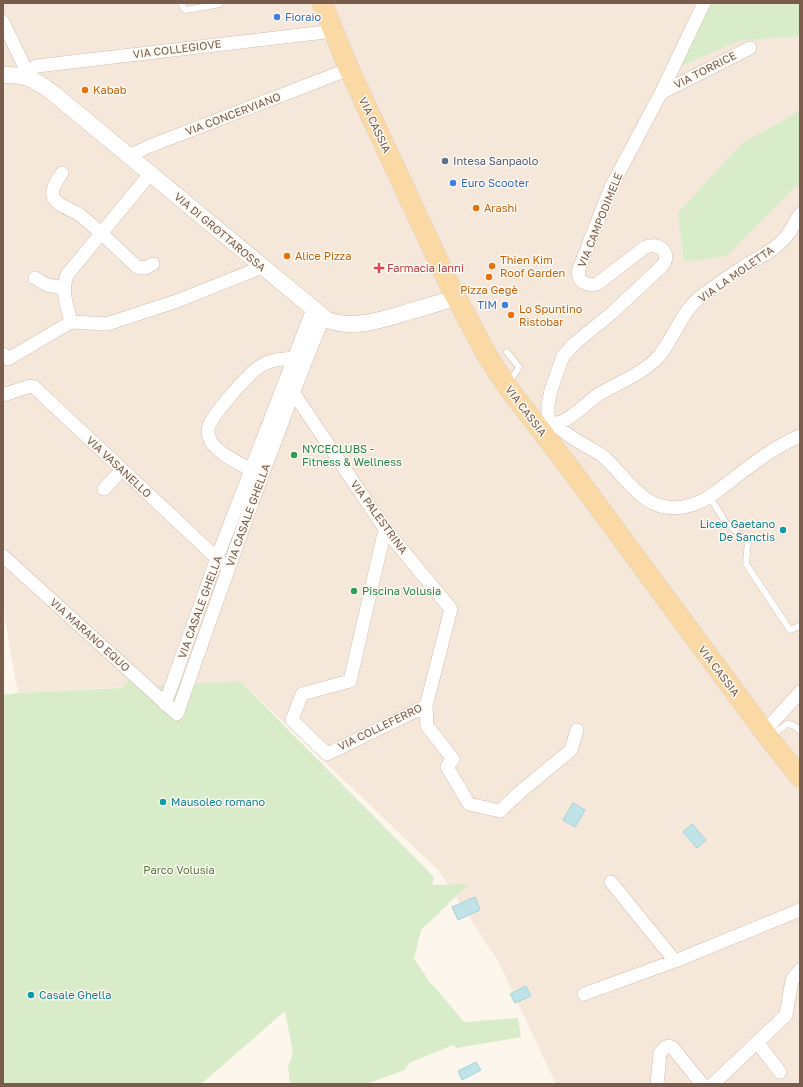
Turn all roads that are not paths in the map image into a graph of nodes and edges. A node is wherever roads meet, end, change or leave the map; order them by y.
1 (181, 3) edge
2 (222, 3) edge
3 (322, 3) edge
4 (704, 3) edge
5 (3, 22) edge
6 (334, 31) junction
7 (750, 48) dead end
8 (339, 73) dead end
9 (3, 75) edge
10 (30, 78) junction
11 (661, 92) junction
12 (129, 156) junction
13 (62, 173) dead end
14 (150, 174) junction
15 (800, 214) edge
16 (102, 233) junction
17 (153, 264) dead end
18 (262, 267) junction
19 (35, 278) dead end
20 (64, 288) junction
21 (456, 298) junction
22 (318, 313) junction
23 (71, 322) junction
24 (507, 352) dead end
25 (3, 354) edge
26 (294, 358) junction
27 (285, 382) junction
28 (507, 386) junction
29 (293, 392) junction
30 (3, 395) edge
31 (552, 428) junction
32 (800, 436) edge
33 (122, 470) junction
34 (251, 470) junction
35 (104, 489) dead end
36 (709, 496) junction
37 (385, 529) junction
38 (3, 556) edge
39 (217, 558) junction
40 (228, 569) junction
41 (451, 609) joint
42 (800, 626) edge
43 (800, 692) edge
44 (165, 704) junction
45 (426, 706) junction
46 (176, 714) joint
47 (577, 730) dead end
48 (800, 731) edge
49 (767, 735) junction
50 (800, 777) edge
51 (611, 882) dead end
52 (800, 910) edge
53 (675, 961) junction
54 (800, 970) edge
55 (584, 994) dead end
56 (757, 1042) junction
57 (780, 1072) dead end
58 (657, 1084) edge
59 (702, 1084) edge
60 (713, 1084) edge

1 - 2 lane
3 - 6 main road, VIA CASSIA
4 - 11 street, VIA CAMPODIMELE
5 - 10 street
6 - 10 street, VIA COLLEGIOVE
6 - 21 main road, VIA CASSIA
7 - 11 street, VIA TORRICE
8 - 12 street, VIA CONCERVIANO
9 - 10 street, VIA DI GROTTAROSSA
10 - 12 street, VIA DI GROTTAROSSA
11 - 31 street, VIA CAMPODIMELE
12 - 14 street, VIA DI GROTTAROSSA
13 - 16 street
14 - 16 street
14 - 18 street, VIA DI GROTTAROSSA
15 - 31 street, VIA LA MOLETTA
16 - 17 street
16 - 20 street
18 - 22 street, VIA DI GROTTAROSSA
18 - 23 street
19 - 20 street
20 - 23 street
21 - 22 street, VIA DI GROTTAROSSA
21 - 28 main road, VIA CASSIA
22 - 26 street, VIA CASALE GHELLA
22 - 29 street, VIA CASALE GHELLA
23 - 25 street
24 - 28 lane
26 - 27 street, VIA CASALE GHELLA
26 - 34 street
27 - 29 street, VIA PALESTRINA
27 - 34 street, VIA CASALE GHELLA
28 - 31 main road, VIA CASSIA
29 - 37 street, VIA PALESTRINA
29 - 40 street, VIA CASALE GHELLA
30 - 33 street, VIA VASANELLO
31 - 36 street
31 - 49 main road, VIA CASSIA
32 - 36 street
33 - 35 street
33 - 39 street, VIA VASANELLO
34 - 39 street, VIA CASALE GHELLA
36 - 42 lane
37 - 41 street, VIA PALESTRINA
37 - 45 street, VIA COLLEFERRO
38 - 44 street, VIA MARANO EQUO
39 - 40 street, VIA VASANELLO
39 - 44 street, VIA CASALE GHELLA
40 - 46 street, VIA CASALE GHELLA
41 - 45 street, VIA COLLEFERRO
43 - 49 street
44 - 46 street, VIA MARANO EQUO
45 - 47 street
48 - 49 lane
49 - 50 main road, VIA CASSIA
51 - 53 street
52 - 53 street
53 - 55 street
54 - 56 street
56 - 57 street
56 - 60 street
58 - 59 street

